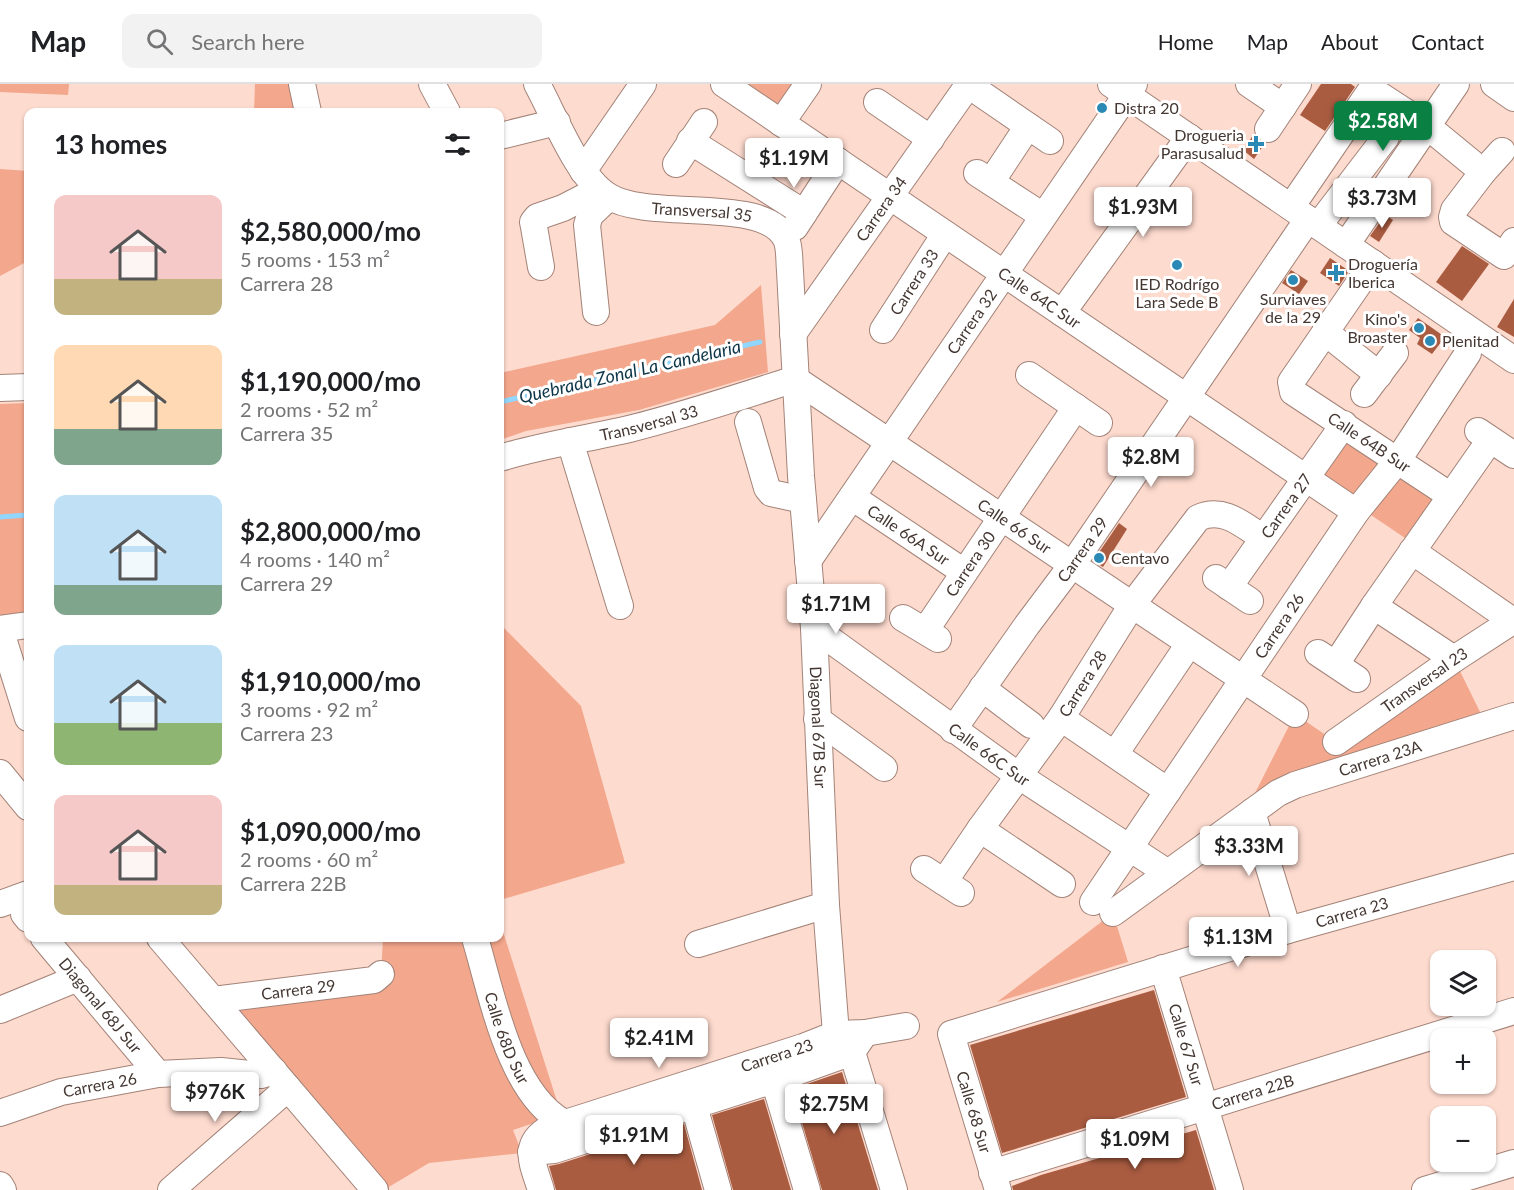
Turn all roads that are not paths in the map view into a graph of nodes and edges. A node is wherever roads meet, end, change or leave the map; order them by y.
1 (302, 84) edge
2 (432, 84) edge
3 (643, 84) edge
4 (724, 84) edge
5 (808, 84) edge
6 (968, 84) edge
7 (1249, 84) edge
8 (1298, 84) edge
9 (1456, 84) edge
10 (1494, 84) edge
11 (1124, 87) edge
12 (1371, 87) edge
13 (546, 89) edge
14 (1514, 98) edge
15 (876, 103) dead end
16 (1283, 107) junction
17 (307, 108) edge
18 (445, 108) edge
19 (557, 122) junction
20 (782, 123) junction
21 (1028, 126) junction
22 (1427, 126) junction
23 (1268, 129) dead end
24 (504, 135) edge
25 (1386, 136) dead end
26 (1189, 137) junction
27 (931, 139) junction
28 (1050, 141) dead end
29 (1502, 152) dead end
30 (837, 161) junction
31 (676, 164) dead end
32 (1483, 172) junction
33 (597, 186) junction
34 (890, 197) junction
35 (804, 213) junction
36 (1043, 216) junction
37 (1306, 217) junction
38 (945, 234) junction
39 (787, 240) junction
40 (1346, 245) junction
41 (1509, 248) edge
42 (1373, 263) junction
43 (541, 267) dead end
44 (1004, 274) junction
45 (596, 312) dead end
46 (1062, 313) junction
47 (883, 330) dead end
48 (1324, 332) junction
49 (793, 334) junction
50 (1395, 353) dead end
51 (1468, 353) dead end
52 (1514, 360) edge
53 (1029, 375) dead end
54 (1379, 375) junction
55 (795, 379) junction
56 (24, 387) edge
57 (0, 388) edge
58 (1364, 394) dead end
59 (1186, 397) junction
60 (1076, 407) junction
61 (747, 422) dead end
62 (1099, 423) dead end
63 (1344, 424) junction
64 (570, 441) junction
65 (889, 442) junction
66 (1514, 455) edge
67 (504, 457) edge
68 (1398, 460) junction
69 (1306, 478) junction
70 (1451, 496) junction
71 (852, 497) junction
72 (803, 500) junction
73 (1356, 512) junction
74 (1000, 517) junction
75 (1263, 538) junction
76 (1412, 551) junction
77 (808, 561) junction
78 (1072, 565) junction
79 (964, 572) junction
80 (1231, 589) dead end
81 (1132, 605) junction
82 (621, 606) dead end
83 (1374, 606) junction
84 (903, 618) dead end
85 (1513, 621) edge
86 (24, 626) edge
87 (814, 628) junction
88 (0, 629) edge
89 (1189, 644) junction
90 (1454, 659) junction
91 (1357, 679) dead end
92 (1243, 680) junction
93 (982, 688) junction
94 (24, 705) edge
95 (1295, 714) dead end
96 (1514, 716) edge
97 (1061, 718) junction
98 (817, 719) junction
99 (1031, 724) dead end
100 (953, 730) junction
101 (1336, 742) dead end
102 (1115, 754) junction
103 (884, 768) dead end
104 (0, 773) edge
105 (1019, 776) junction
106 (1168, 791) junction
107 (24, 802) edge
108 (1252, 812) junction
109 (980, 829) junction
110 (1130, 847) junction
111 (1514, 867) edge
112 (1168, 873) junction
113 (943, 881) dead end
114 (1062, 884) dead end
115 (0, 904) edge
116 (826, 905) junction
117 (24, 908) edge
118 (1103, 908) joint
119 (1288, 930) junction
120 (47, 942) edge
121 (163, 942) edge
122 (476, 942) edge
123 (698, 944) dead end
124 (1163, 968) junction
125 (381, 974) dead end
126 (78, 978) junction
127 (213, 1000) junction
128 (0, 1010) edge
129 (1514, 1011) edge
130 (906, 1026) dead end
131 (951, 1034) joint
132 (851, 1039) junction
133 (158, 1074) junction
134 (281, 1080) junction
135 (774, 1080) junction
136 (694, 1106) junction
137 (1205, 1107) junction
138 (0, 1113) edge
139 (564, 1122) junction
140 (531, 1152) junction
141 (1514, 1163) edge
142 (995, 1181) edge
143 (0, 1185) edge
144 (3, 1190) edge
145 (171, 1190) edge
146 (375, 1190) edge
147 (541, 1190) edge
148 (718, 1190) edge
149 (807, 1190) edge
150 (894, 1190) edge
151 (1230, 1190) edge
152 (1425, 1190) edge

1 - 17 street
2 - 18 street
3 - 33 street
4 - 20 street, Calle 64C Sur
5 - 20 street
6 - 21 street
6 - 27 street, Carrera 34
7 - 16 street
8 - 16 street
9 - 22 street
10 - 14 street
11 - 26 street
11 - 36 street, Carrera 32
12 - 22 street
12 - 37 street, Carrera 29
13 - 19 street
15 - 27 street
16 - 23 street
19 - 24 street
19 - 33 street
20 - 30 street, Calle 64C Sur
21 - 28 street
21 - 36 street
22 - 32 street
22 - 40 street
25 - 37 street
26 - 37 street
26 - 46 street
27 - 34 street, Carrera 34
29 - 32 street
30 - 34 street, Calle 64C Sur
30 - 35 street
31 - 35 street
32 - 41 street
33 - 39 street, Transversal 35
33 - 43 street
33 - 45 street
34 - 38 street, Calle 64C Sur
34 - 49 street, Carrera 34
35 - 39 street
36 - 44 street, Carrera 32
37 - 40 street
37 - 59 street, Carrera 29
38 - 44 street, Calle 64C Sur
38 - 47 street, Carrera 33
39 - 49 street, Diagonal 67B Sur
40 - 42 street
42 - 48 street
42 - 52 street
44 - 46 street, Calle 64C Sur
44 - 65 street, Carrera 32
46 - 59 street, Calle 64C Sur
48 - 54 street
48 - 63 street, Calle 64B Sur
49 - 55 street, Diagonal 67B Sur
50 - 54 street
51 - 68 street, Carrera 26
53 - 60 street
54 - 58 street
55 - 64 street, Transversal 33
55 - 65 street, Calle 66 Sur
55 - 72 street, Diagonal 67B Sur
56 - 57 street
59 - 69 street, Calle 64C Sur
59 - 78 street, Carrera 29
60 - 62 street
60 - 74 street, Carrera 30
61 - 72 street
63 - 68 street, Calle 64B Sur
63 - 69 street, Carrera 27
64 - 67 street, Transversal 33
64 - 82 street
65 - 71 street, Carrera 32
65 - 74 street, Calle 66 Sur
66 - 70 street
68 - 70 street, Calle 64B Sur
68 - 73 street, Carrera 26
69 - 73 street, Calle 64C Sur
69 - 75 street, Carrera 27
70 - 76 street
71 - 77 street, Carrera 32
71 - 79 street, Calle 66A Sur
72 - 77 street, Diagonal 67B Sur
73 - 92 street, Carrera 26
74 - 78 street, Calle 66 Sur
74 - 79 street, Carrera 30
75 - 80 street, Carrera 27
75 - 81 street, Carrera 28
76 - 83 street
76 - 85 street
77 - 87 street, Diagonal 67B Sur
78 - 81 street, Calle 66 Sur
78 - 93 street, Carrera 29
79 - 84 street, Carrera 30
81 - 89 street, Calle 66 Sur
81 - 97 street, Carrera 28
83 - 90 street
83 - 91 street
85 - 90 street, Transversal 23
86 - 88 street
87 - 98 street, Diagonal 67B Sur
87 - 100 street, Calle 66C Sur
88 - 94 street
89 - 92 street, Calle 66 Sur
89 - 102 street
90 - 101 street, Transversal 23
92 - 95 street, Calle 66 Sur
92 - 106 street, Carrera 26
93 - 99 street
93 - 100 street, Carrera 29
96 - 108 street, Carrera 23A
97 - 102 street
97 - 105 street, Carrera 28
98 - 103 street
98 - 116 street, Diagonal 67B Sur
100 - 105 street, Calle 66C Sur
102 - 106 street
104 - 107 street
105 - 109 street, Carrera 28
105 - 110 street, Calle 66C Sur
106 - 110 street, Carrera 26
108 - 112 street, Carrera 23A
108 - 119 street
109 - 113 street, Carrera 28
109 - 114 street
110 - 112 street, Calle 66C Sur
110 - 118 street, Carrera 26
111 - 119 street, Carrera 23
112 - 118 street, Carrera 23A
115 - 117 street
116 - 123 street
116 - 132 street, Diagonal 67B Sur
119 - 124 street, Carrera 23
120 - 126 street, Diagonal 68J Sur
121 - 127 street
122 - 139 street, Calle 68D Sur
124 - 131 street, Carrera 23
124 - 137 street, Calle 67 Sur
125 - 127 street, Carrera 29
126 - 128 street
126 - 133 street, Diagonal 68J Sur
127 - 134 street
129 - 137 street, Carrera 22B
130 - 132 street, Carrera 23
131 - 142 street, Calle 68 Sur
132 - 135 street, Carrera 23
132 - 139 street, Carrera 23
132 - 150 street, Diagonal 67B Sur
133 - 134 street, Carrera 26
133 - 138 street, Carrera 26
134 - 145 street
134 - 146 street
135 - 136 street, Carrera 23
135 - 149 street
136 - 140 street, Carrera 23
136 - 148 street
137 - 142 street, Carrera 22B
137 - 151 street, Calle 67 Sur
139 - 140 street, Carrera 23
140 - 147 street
141 - 152 street
143 - 144 street

